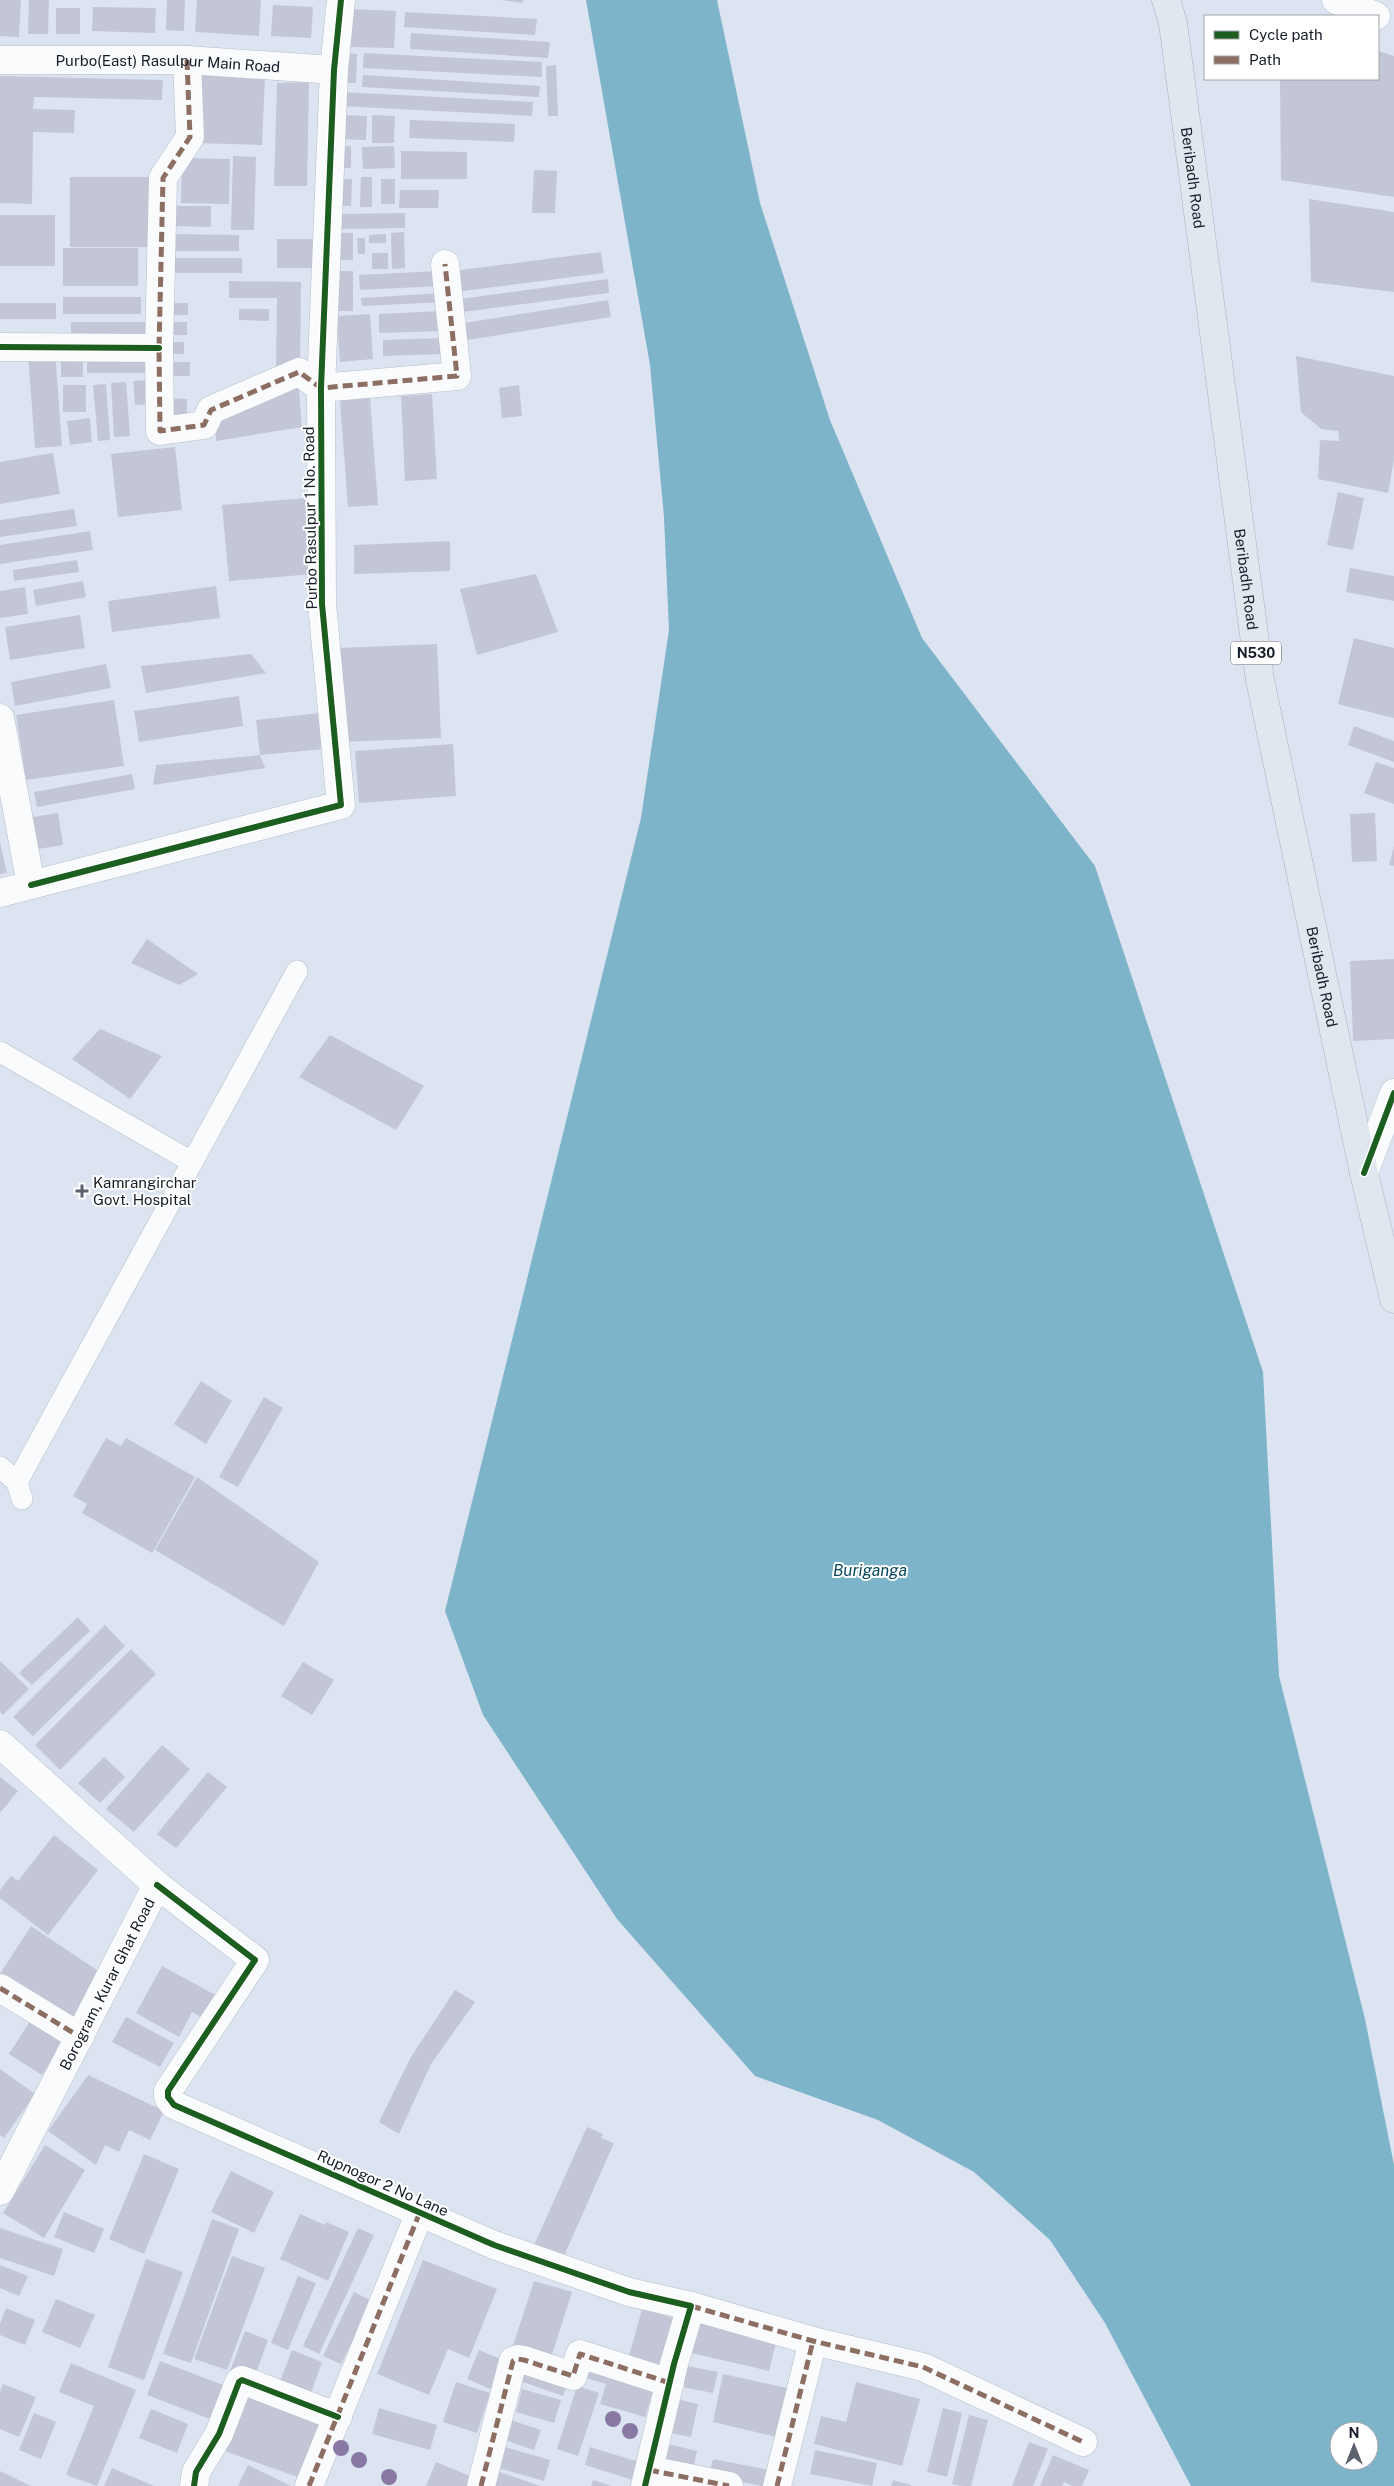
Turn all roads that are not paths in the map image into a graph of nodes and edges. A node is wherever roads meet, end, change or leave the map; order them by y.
1 (341, 0) edge
2 (1166, 0) edge
3 (1336, 0) edge
4 (1372, 15) edge
5 (1379, 18) edge
6 (1394, 24) edge
7 (0, 60) edge
8 (187, 60) junction
9 (334, 70) junction
10 (445, 264) dead end
11 (0, 347) edge
12 (159, 348) junction
13 (321, 388) junction
14 (0, 718) edge
15 (30, 885) junction
16 (0, 893) edge
17 (298, 971) dead end
18 (0, 1052) edge
19 (1394, 1093) edge
20 (192, 1162) junction
21 (1364, 1173) junction
22 (1394, 1298) edge
23 (0, 1467) edge
24 (0, 1744) edge
25 (158, 1885) junction
26 (0, 1988) edge
27 (80, 2036) junction
28 (0, 2191) edge
29 (420, 2212) junction
30 (691, 2306) junction
31 (813, 2341) junction
32 (670, 2383) junction
33 (338, 2417) junction
34 (1083, 2442) dead end
35 (647, 2478) edge
36 (194, 2486) edge
37 (309, 2486) edge
38 (481, 2486) edge
39 (729, 2486) edge
40 (777, 2486) edge

1 - 9 street, Purbo Rasulpur 1 No. Road
2 - 21 highway, Beribadh Road / N530
3 - 4 street
5 - 6 street
7 - 8 street, Purbo(East) Rasulpur Main Road
8 - 9 street, Purbo(East) Rasulpur Main Road
8 - 12 street
9 - 13 street, Purbo Rasulpur 1 No. Road
10 - 13 street
11 - 12 street
12 - 13 street
13 - 15 street, Purbo Rasulpur 1 No. Road
14 - 15 street
15 - 16 street
17 - 20 lane
18 - 20 lane
19 - 21 street
20 - 23 lane
21 - 22 highway, Beribadh Road / N530
24 - 25 street, Borogram, Kurar Ghat Road
25 - 27 street, Borogram, Kurar Ghat Road
25 - 29 street, Rupnogor 2 No Lane
26 - 27 street
27 - 28 street, Borogram, Kurar Ghat Road
29 - 30 street, Rupnogor 2 No Lane
29 - 33 street
30 - 31 street, Rupnogor 2 No Lane
30 - 32 street
31 - 34 street, Rupnogor 2 No Lane
31 - 40 street
32 - 35 street
32 - 38 street
33 - 36 street
33 - 37 street
35 - 39 street

